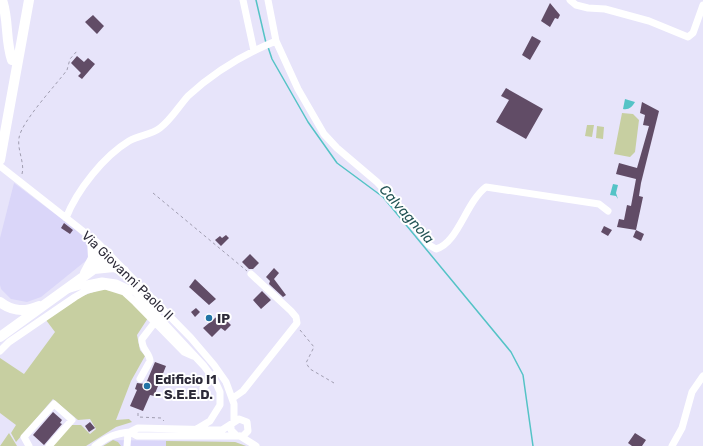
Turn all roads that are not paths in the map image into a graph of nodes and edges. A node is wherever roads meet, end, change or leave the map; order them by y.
1 (2, 0) edge
2 (23, 0) edge
3 (30, 0) edge
4 (243, 0) edge
5 (268, 0) edge
6 (570, 0) edge
7 (703, 5) edge
8 (274, 42) junction
9 (255, 51) junction
10 (12, 60) junction
11 (0, 123) edge
12 (0, 160) edge
13 (0, 166) edge
14 (608, 211) dead end
15 (66, 218) junction
16 (92, 239) junction
17 (108, 253) junction
18 (92, 267) junction
19 (124, 270) junction
20 (252, 274) road end
21 (63, 291) junction
22 (0, 302) edge
23 (47, 303) junction
24 (166, 312) junction
25 (157, 320) junction
26 (0, 336) edge
27 (0, 351) edge
28 (218, 371) junction
29 (703, 376) edge
30 (212, 377) junction
31 (140, 379) dead end
32 (203, 388) dead end
33 (234, 401) junction
34 (245, 420) junction
35 (232, 423) junction
36 (195, 430) junction
37 (248, 431) junction
38 (129, 432) junction
39 (239, 436) junction
40 (29, 446) edge
41 (49, 446) edge
42 (95, 446) edge
43 (127, 446) edge
44 (256, 446) edge
45 (672, 446) edge

1 - 10 highway
2 - 10 highway
3 - 12 highway
4 - 9 street
5 - 8 street
6 - 7 street
8 - 9 street
8 - 14 street
9 - 15 street
10 - 11 highway
13 - 15 street, Via Giovanni Paolo II
15 - 16 street, Via Giovanni Paolo II
16 - 17 street, Via Giovanni Paolo II
16 - 18 highway
17 - 18 highway
17 - 19 street, Via Giovanni Paolo II
18 - 19 highway
18 - 21 highway
19 - 24 street, Via Giovanni Paolo II
20 - 33 street
21 - 23 highway
21 - 25 street
22 - 23 highway
23 - 26 highway
24 - 25 street
24 - 28 street, Via Giovanni Paolo II
25 - 27 street
25 - 30 street
25 - 31 street
28 - 30 street
28 - 33 street, Via Giovanni Paolo II
29 - 45 street
30 - 32 street
30 - 36 street
33 - 34 street, Via Giovanni Paolo II
33 - 35 street, Via Giovanni Paolo II
34 - 35 street
34 - 37 street
35 - 36 street
35 - 39 street
36 - 38 street
37 - 39 street
37 - 44 street
38 - 39 street
38 - 42 street
38 - 43 street
39 - 44 street
40 - 41 street

